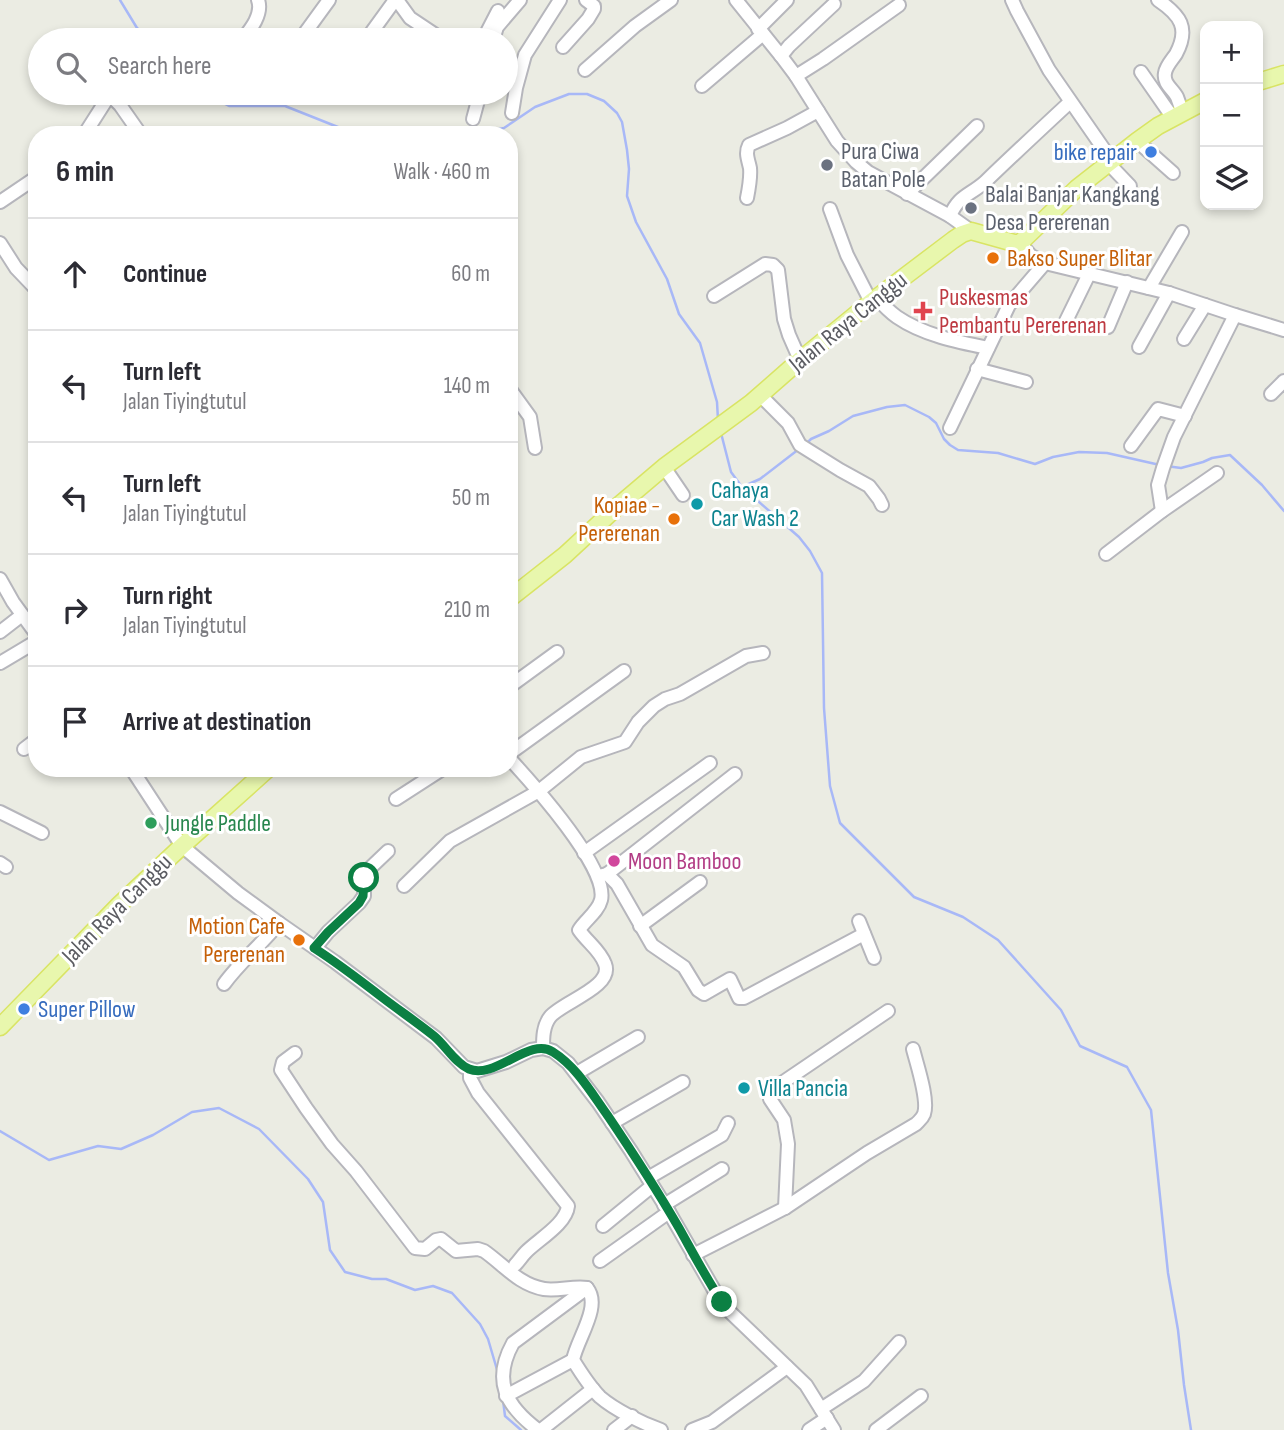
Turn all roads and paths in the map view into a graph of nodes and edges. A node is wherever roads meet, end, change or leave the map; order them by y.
1 (258, 0) edge
2 (329, 0) edge
3 (396, 0) edge
4 (520, 0) edge
5 (560, 0) edge
6 (586, 0) edge
7 (671, 0) edge
8 (736, 0) edge
9 (787, 0) edge
10 (1012, 0) edge
11 (1157, 0) edge
12 (834, 4) dead end
13 (899, 5) dead end
14 (498, 11) dead end
15 (250, 28) edge
16 (309, 28) edge
17 (375, 28) edge
18 (425, 28) edge
19 (489, 28) edge
20 (497, 28) edge
21 (761, 32) junction
22 (563, 47) dead end
23 (781, 56) junction
24 (585, 70) dead end
25 (1141, 72) dead end
26 (1284, 74) edge
27 (796, 76) junction
28 (1263, 80) edge
29 (518, 81) edge
30 (702, 86) dead end
31 (1070, 102) junction
32 (1200, 104) edge
33 (103, 105) edge
34 (120, 105) edge
35 (477, 105) edge
36 (513, 105) edge
37 (818, 111) junction
38 (512, 113) dead end
39 (1178, 116) junction
40 (473, 119) dead end
41 (90, 126) edge
42 (135, 126) edge
43 (977, 126) dead end
44 (1137, 141) junction
45 (1110, 163) junction
46 (1172, 173) dead end
47 (28, 183) edge
48 (1130, 186) dead end
49 (907, 194) junction
50 (747, 198) dead end
51 (0, 202) edge
52 (830, 209) dead end
53 (946, 214) junction
54 (971, 231) junction
55 (1182, 232) dead end
56 (953, 240) junction
57 (0, 243) edge
58 (1020, 243) junction
59 (1045, 263) junction
60 (1089, 274) junction
61 (28, 281) edge
62 (1127, 282) junction
63 (1149, 288) junction
64 (1170, 293) junction
65 (714, 296) dead end
66 (874, 300) junction
67 (1205, 305) junction
68 (1235, 315) junction
69 (1063, 325) dead end
70 (1108, 327) dead end
71 (1284, 330) edge
72 (1184, 339) dead end
73 (1139, 347) dead end
74 (988, 348) junction
75 (800, 360) junction
76 (977, 369) junction
77 (1284, 381) edge
78 (1026, 382) dead end
79 (1271, 394) dead end
80 (760, 395) junction
81 (518, 400) edge
82 (1185, 415) junction
83 (950, 428) dead end
84 (1131, 446) dead end
85 (535, 449) dead end
86 (664, 467) junction
87 (1217, 473) dead end
88 (683, 495) dead end
89 (882, 505) dead end
90 (1163, 511) junction
91 (1106, 554) dead end
92 (0, 579) edge
93 (518, 592) edge
94 (22, 615) junction
95 (28, 623) edge
96 (0, 632) edge
97 (28, 646) edge
98 (556, 652) dead end
99 (764, 653) dead end
100 (0, 663) edge
101 (624, 671) dead end
102 (518, 680) edge
103 (28, 746) edge
104 (24, 749) dead end
105 (518, 749) edge
106 (710, 763) dead end
107 (518, 767) edge
108 (735, 774) dead end
109 (137, 777) edge
110 (259, 777) edge
111 (430, 777) edge
112 (538, 791) junction
113 (396, 799) dead end
114 (0, 812) edge
115 (42, 833) dead end
116 (182, 845) junction
117 (388, 851) dead end
118 (584, 853) junction
119 (602, 875) junction
120 (700, 882) dead end
121 (404, 886) dead end
122 (859, 921) dead end
123 (279, 923) junction
124 (640, 926) junction
125 (864, 934) junction
126 (314, 948) junction
127 (874, 958) dead end
128 (223, 984) dead end
129 (888, 1011) dead end
130 (0, 1027) edge
131 (638, 1037) dead end
132 (543, 1048) junction
133 (913, 1049) dead end
134 (295, 1053) dead end
135 (470, 1070) junction
136 (577, 1073) junction
137 (683, 1082) dead end
138 (612, 1123) junction
139 (728, 1124) dead end
140 (722, 1169) dead end
141 (650, 1182) junction
142 (667, 1208) junction
143 (785, 1208) junction
144 (603, 1226) dead end
145 (693, 1255) junction
146 (600, 1261) dead end
147 (515, 1265) dead end
148 (587, 1287) junction
149 (898, 1342) dead end
150 (573, 1360) junction
151 (787, 1367) junction
152 (593, 1389) junction
153 (506, 1396) junction
154 (922, 1396) dead end
155 (824, 1413) junction
156 (632, 1416) junction
157 (713, 1426) edge
158 (539, 1430) edge
159 (614, 1430) edge
160 (661, 1430) edge
161 (692, 1430) edge
162 (809, 1430) edge
163 (834, 1430) edge
164 (876, 1430) edge

1 - 15 street
2 - 16 street
3 - 17 street
3 - 18 street
4 - 20 street
5 - 29 street
6 - 22 street
7 - 24 street
8 - 21 street
9 - 21 street
10 - 31 street
11 - 39 street
12 - 23 street
13 - 27 street
14 - 19 street
21 - 23 street
21 - 30 street
23 - 27 street
25 - 39 street
26 - 28 main road
27 - 37 street
31 - 45 street
31 - 53 street
32 - 39 main road
33 - 41 street
34 - 42 street
35 - 40 street
36 - 38 street
37 - 49 street
37 - 50 street
39 - 44 main road
43 - 49 street
44 - 45 main road
44 - 46 street
45 - 48 street
45 - 58 main road
47 - 51 street
49 - 53 street
52 - 66 street
53 - 54 street
53 - 56 street
54 - 56 main road, Jalan Raya Canggu
54 - 58 main road
55 - 63 street
56 - 66 main road, Jalan Raya Canggu
57 - 61 street
58 - 59 street
59 - 60 street
59 - 74 street
60 - 62 street
60 - 69 street
62 - 63 street
62 - 70 street
63 - 64 street
64 - 67 street
64 - 73 street
65 - 75 street
66 - 74 street
66 - 75 main road, Jalan Raya Canggu
67 - 68 street
67 - 72 street
68 - 71 street
68 - 82 street
74 - 76 street
75 - 80 main road, Jalan Raya Canggu
76 - 78 street
76 - 83 street
77 - 79 street
80 - 86 main road, Jalan Raya Canggu
80 - 89 street
81 - 85 street
82 - 84 street
82 - 90 street
86 - 88 street
86 - 93 main road, Jalan Raya Canggu
87 - 90 street
90 - 91 street
92 - 94 street
94 - 95 street
94 - 96 street
97 - 100 street
98 - 102 street
99 - 112 street
101 - 105 street
103 - 104 street
106 - 118 street
107 - 112 street
108 - 119 street
109 - 116 street
110 - 116 main road, Jalan Raya Canggu
111 - 113 street
112 - 118 street
112 - 121 street
114 - 115 street
116 - 123 street
116 - 130 main road, Jalan Raya Canggu
117 - 126 street
118 - 119 street
119 - 124 street
119 - 132 street
120 - 124 street
122 - 125 street
123 - 126 street
123 - 128 street
124 - 125 street
125 - 127 street
126 - 135 street
129 - 143 street
131 - 136 street
132 - 135 street
132 - 136 street
133 - 143 street
134 - 148 street
135 - 147 street
136 - 138 street
137 - 138 street
138 - 141 street
139 - 141 street
140 - 142 street
141 - 142 street
141 - 144 street
142 - 145 street
142 - 146 street
143 - 145 street
145 - 151 street
148 - 150 street
148 - 153 street
149 - 155 street
150 - 152 street
150 - 153 street
151 - 155 street
151 - 157 street
152 - 156 street
152 - 158 street
153 - 158 street
154 - 164 street
155 - 162 street
155 - 163 street
156 - 159 street
156 - 160 street
157 - 161 street

